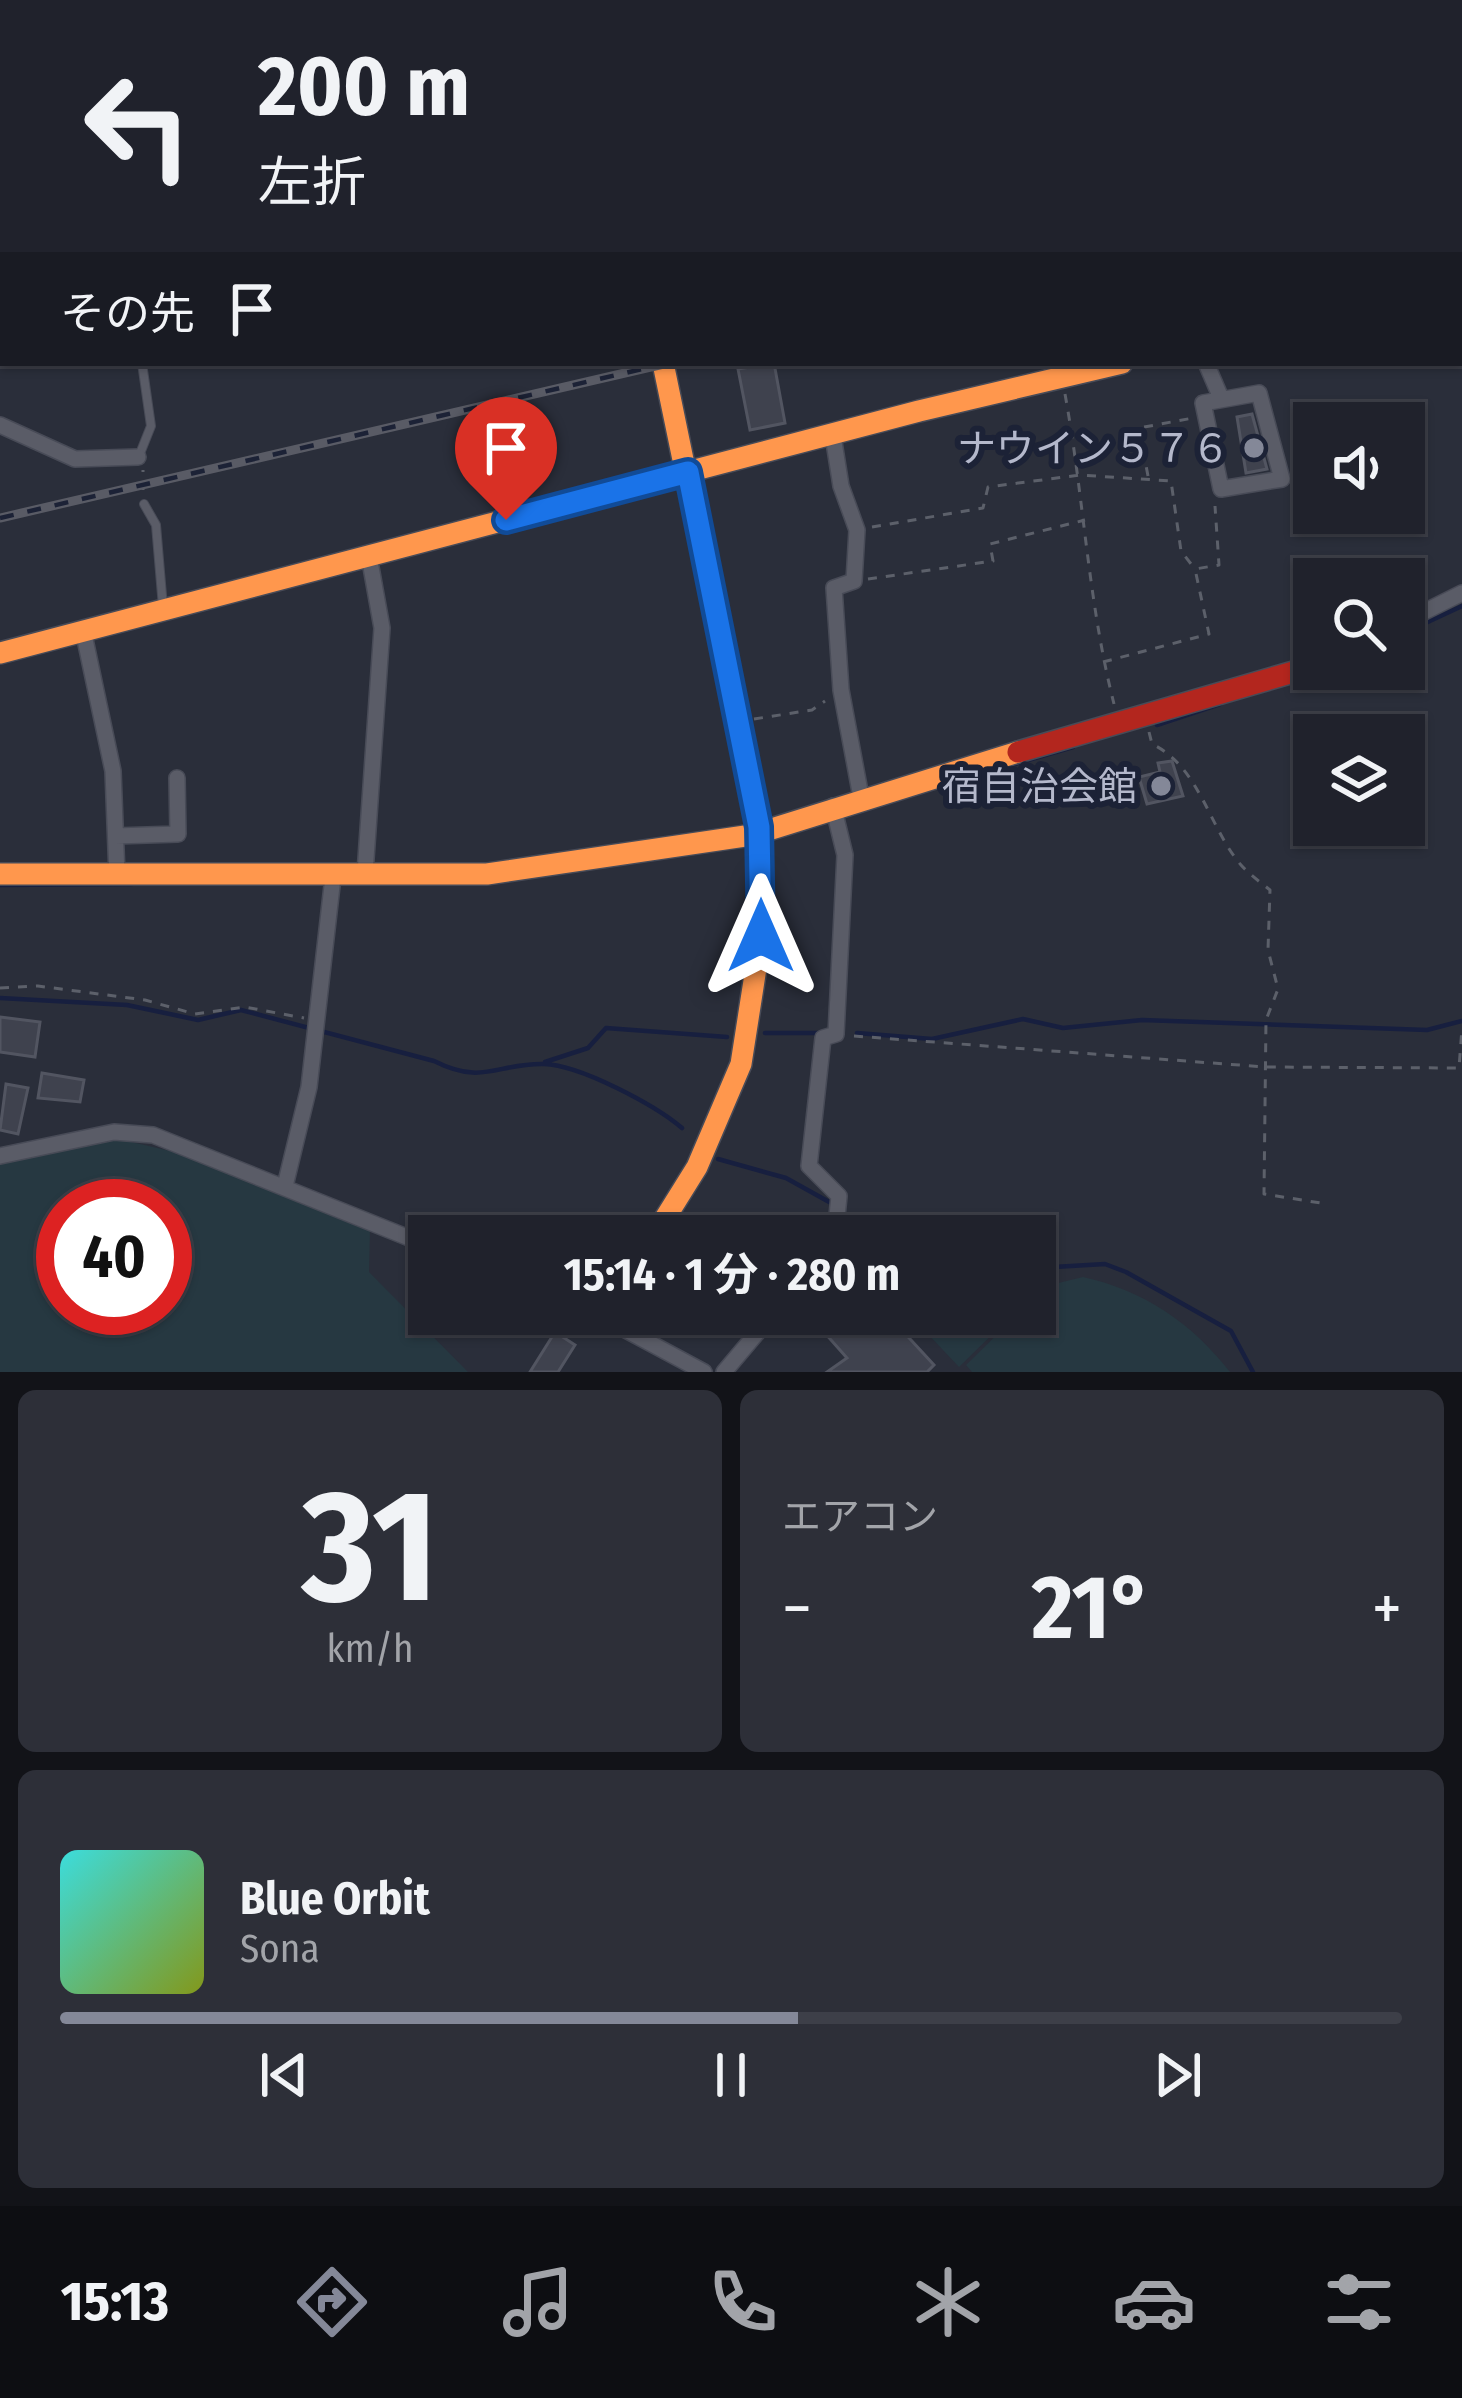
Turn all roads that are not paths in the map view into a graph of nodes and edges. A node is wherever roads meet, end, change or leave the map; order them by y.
1 (142, 366) edge
2 (664, 366) edge
3 (1110, 366) edge
4 (1207, 366) edge
5 (1221, 398) junction
6 (0, 425) edge
7 (833, 436) junction
8 (138, 458) joint
9 (688, 472) junction
10 (144, 504) road end
11 (368, 556) junction
12 (1462, 593) edge
13 (164, 608) junction
14 (1425, 612) edge
15 (83, 630) junction
16 (0, 653) edge
17 (1293, 672) edge
18 (177, 778) dead end
19 (861, 797) junction
20 (833, 806) junction
21 (760, 832) junction
22 (116, 836) junction
23 (365, 873) junction
24 (0, 874) edge
25 (117, 876) junction
26 (333, 877) junction
27 (0, 1156) edge
28 (285, 1186) junction
29 (667, 1215) edge
30 (837, 1215) edge
31 (408, 1237) edge
32 (636, 1335) edge
33 (755, 1335) edge
34 (704, 1372) edge
35 (724, 1372) edge

1 - 8 lane
2 - 9 main road
3 - 7 main road
4 - 5 street
5 - 5 street
6 - 8 street
7 - 9 main road
7 - 19 street
9 - 11 main road
9 - 21 main road
10 - 13 lane
11 - 13 main road
11 - 23 street
12 - 14 street
13 - 15 main road
15 - 16 main road
15 - 22 street
17 - 19 main road
18 - 22 street
19 - 20 main road
20 - 21 main road
20 - 30 street
21 - 23 main road
21 - 29 main road
22 - 25 street
23 - 26 main road
24 - 25 main road
25 - 26 main road
26 - 28 street
27 - 28 street
28 - 31 street
32 - 34 street
33 - 35 street

